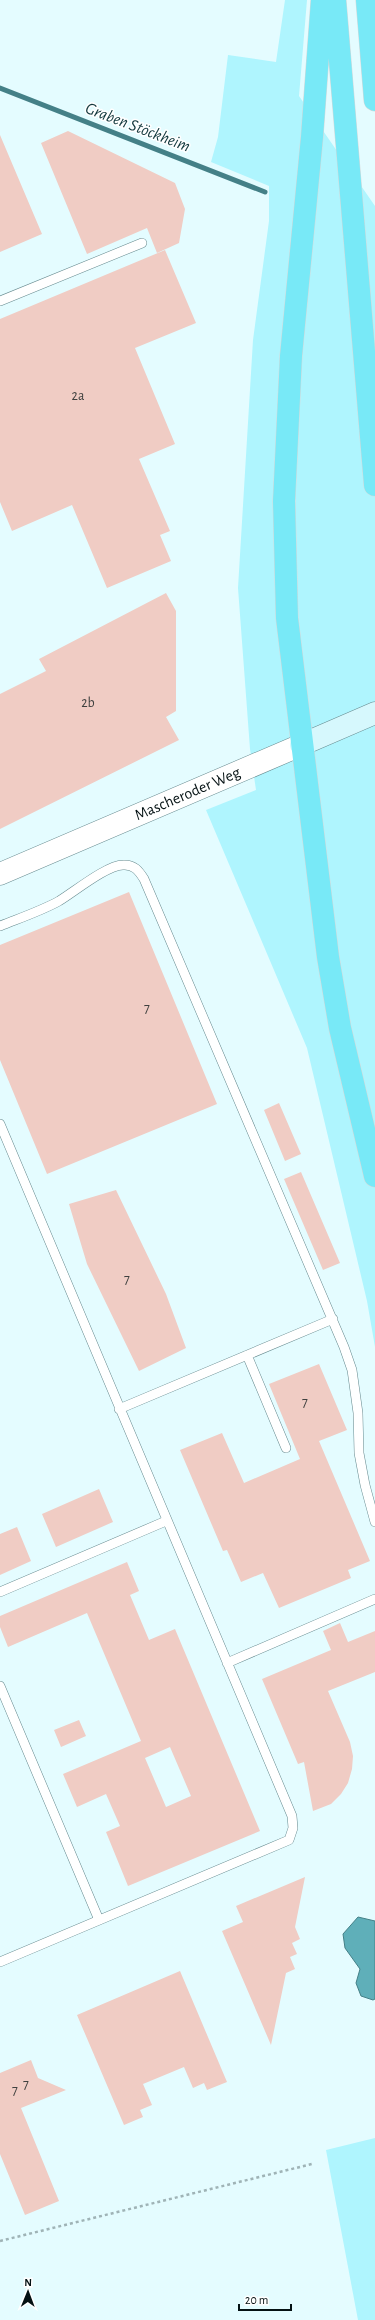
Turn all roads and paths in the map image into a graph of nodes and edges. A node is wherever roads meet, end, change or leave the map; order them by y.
1 (322, 0) edge
2 (335, 0) edge
3 (367, 0) edge
4 (375, 100) edge
5 (142, 243) dead end
6 (0, 301) edge
7 (375, 485) edge
8 (375, 713) edge
9 (301, 745) junction
10 (0, 874) edge
11 (0, 926) edge
12 (0, 1124) edge
13 (375, 1176) edge
14 (333, 1319) junction
15 (247, 1355) junction
16 (119, 1409) junction
17 (286, 1448) dead end
18 (166, 1521) junction
19 (375, 1522) edge
20 (0, 1592) edge
21 (375, 1599) edge
22 (227, 1663) junction
23 (0, 1686) edge
24 (99, 1920) junction
25 (0, 1962) edge
26 (312, 2164) dead end
27 (0, 2241) edge

1 - 9 highway
2 - 7 highway
3 - 4 highway
5 - 6 lane
8 - 9 main road, Mascheroder Weg
9 - 10 street, Mascheroder Weg
9 - 13 highway
11 - 14 lane
12 - 16 lane
14 - 15 lane
14 - 19 lane
15 - 16 lane
15 - 17 lane
16 - 18 lane
18 - 20 lane
18 - 22 lane
21 - 22 lane
22 - 24 lane
23 - 24 lane
24 - 25 lane
26 - 27 path

